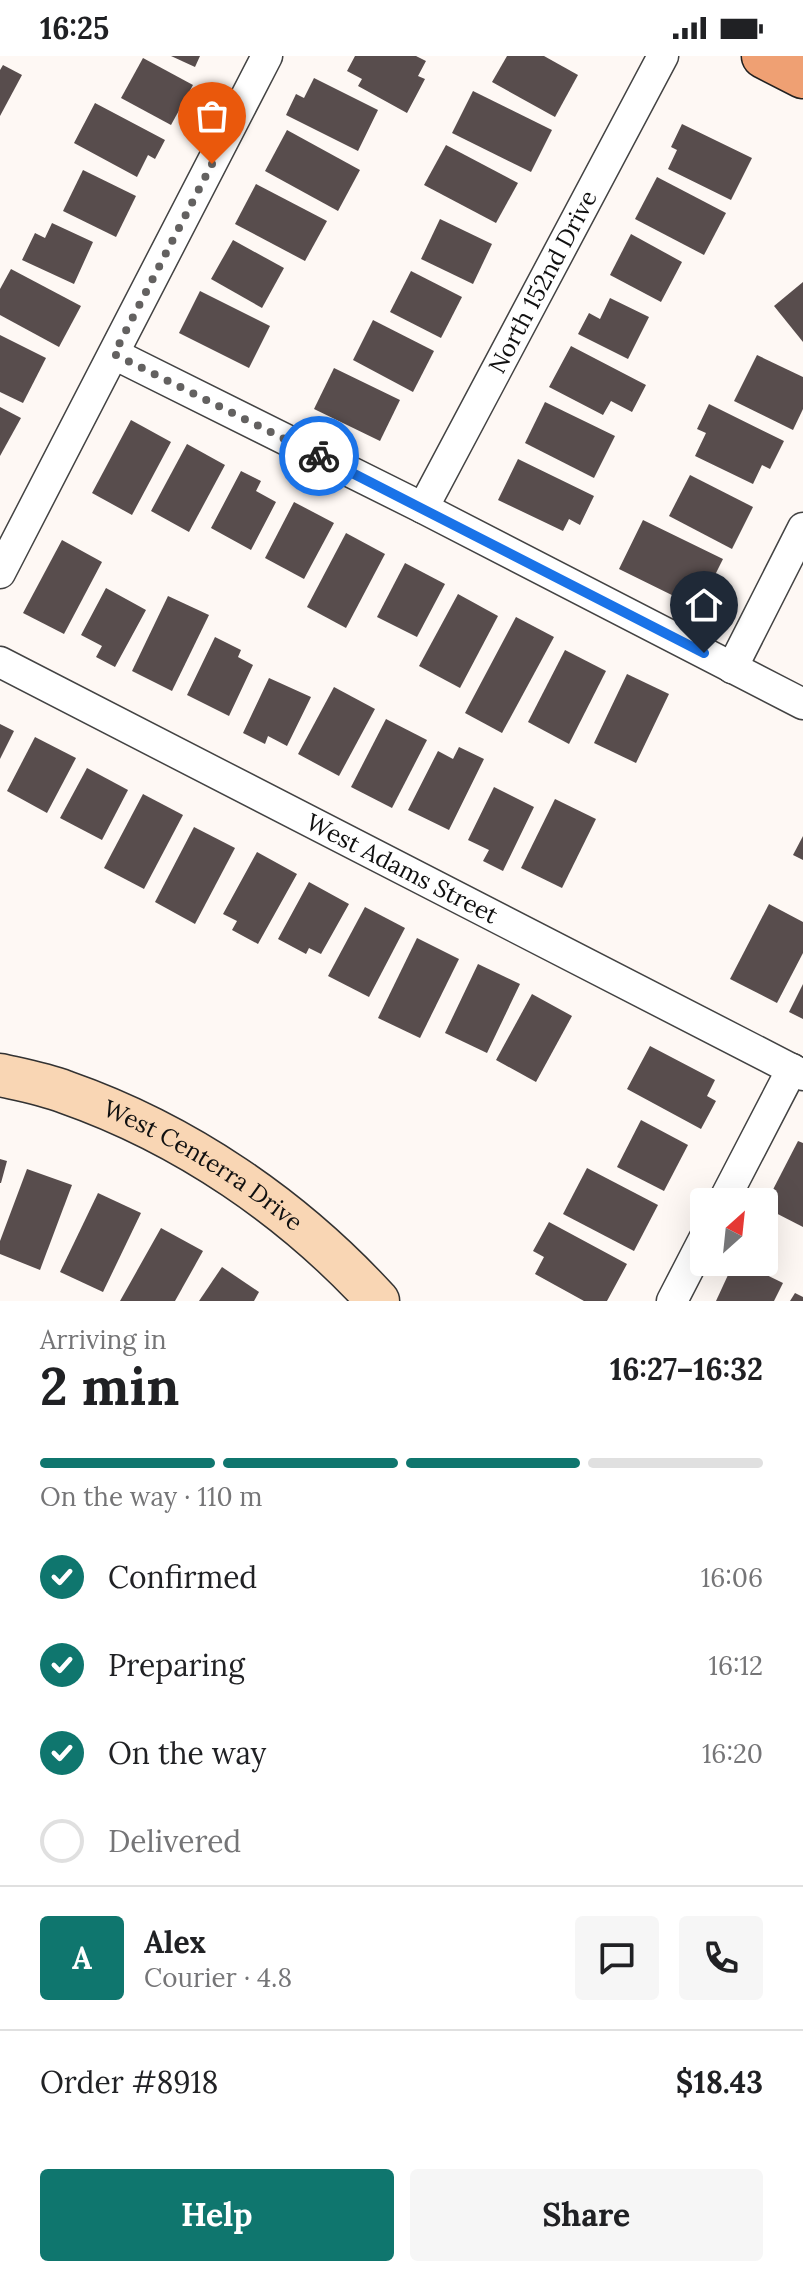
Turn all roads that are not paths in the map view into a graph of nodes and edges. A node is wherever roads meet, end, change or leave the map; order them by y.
1 (267, 56) edge
2 (663, 56) edge
3 (764, 56) edge
4 (803, 76) edge
5 (114, 354) junction
6 (423, 508) junction
7 (803, 528) edge
8 (0, 573) edge
9 (0, 662) edge
10 (732, 668) junction
11 (803, 704) edge
12 (797, 1072) edge
13 (0, 1075) edge
14 (731, 1188) edge
15 (690, 1266) edge
16 (378, 1301) edge
17 (672, 1301) edge

1 - 5 street
2 - 6 street, North 152nd Drive
3 - 4 main road
5 - 6 street
5 - 8 street
6 - 10 street
7 - 10 street
9 - 12 street, West Adams Street
10 - 11 street
12 - 14 street
13 - 16 street, West Centerra Drive
15 - 17 street

